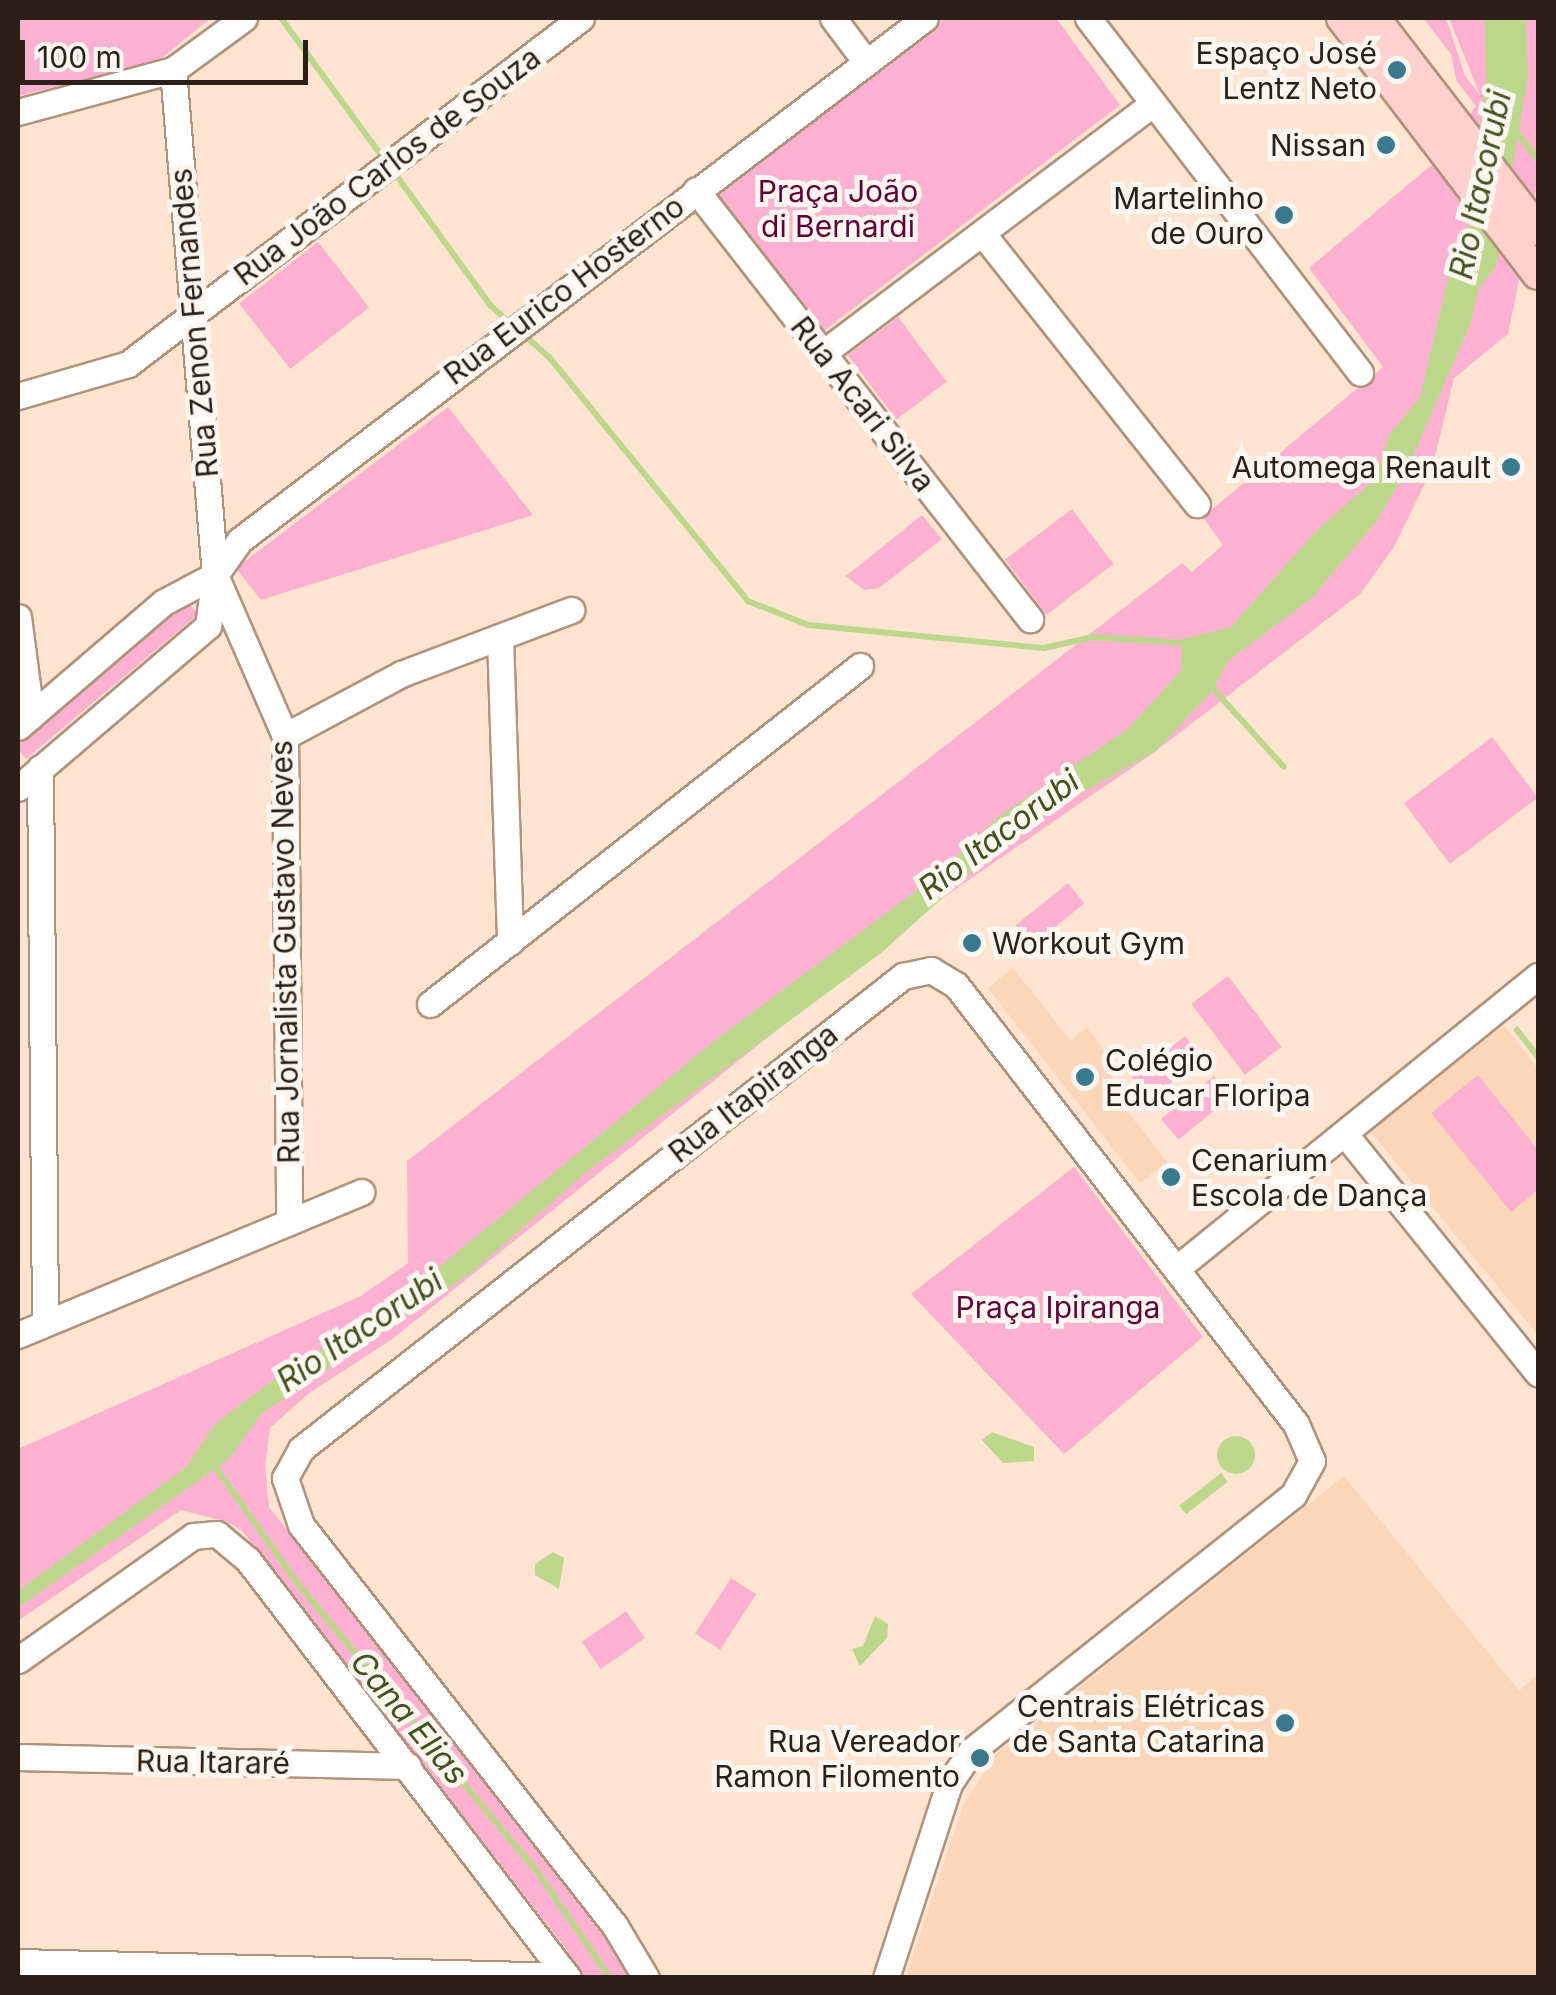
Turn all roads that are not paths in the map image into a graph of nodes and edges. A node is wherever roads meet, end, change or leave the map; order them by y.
1 (244, 18) edge
2 (833, 18) edge
3 (926, 18) edge
4 (1088, 18) edge
5 (1342, 18) edge
6 (1374, 18) edge
7 (573, 20) edge
8 (866, 62) junction
9 (173, 70) junction
10 (1153, 103) junction
11 (18, 112) edge
12 (696, 190) junction
13 (1523, 224) edge
14 (982, 233) junction
15 (1538, 274) edge
16 (194, 314) junction
17 (823, 353) junction
18 (1360, 373) dead end
19 (18, 396) edge
20 (1197, 504) dead end
21 (215, 575) junction
22 (571, 610) dead end
23 (18, 616) edge
24 (1030, 619) dead end
25 (500, 637) junction
26 (860, 666) dead end
27 (24, 722) edge
28 (285, 736) junction
29 (40, 768) junction
30 (18, 788) edge
31 (510, 942) junction
32 (1538, 976) edge
33 (430, 1004) dead end
34 (1344, 1133) junction
35 (361, 1192) dead end
36 (290, 1222) junction
37 (1176, 1269) junction
38 (45, 1323) junction
39 (18, 1335) edge
40 (1538, 1373) edge
41 (18, 1660) edge
42 (18, 1757) edge
43 (408, 1766) junction
44 (18, 1962) edge
45 (567, 1977) edge
46 (646, 1978) edge
47 (886, 1978) edge

1 - 9 street
2 - 8 street
3 - 8 street, Rua Eurico Hosterno
4 - 10 street
5 - 13 main road
6 - 13 main road
7 - 16 street, Rua João Carlos de Souza
8 - 12 street, Rua Eurico Hosterno
9 - 11 street
9 - 16 street, Rua Zenon Fernandes
10 - 14 street
10 - 18 street
12 - 17 street, Rua Acari Silva
12 - 21 street, Rua Eurico Hosterno
13 - 15 main road
14 - 17 street
14 - 20 street
16 - 19 street, Rua João Carlos de Souza
16 - 21 street, Rua Zenon Fernandes
17 - 24 street, Rua Acari Silva
21 - 27 street
21 - 28 street, Rua Jornalista Gustavo Neves
21 - 29 street
22 - 25 street
23 - 27 street
25 - 28 street
25 - 31 street
26 - 31 street
28 - 36 street, Rua Jornalista Gustavo Neves
29 - 30 street
29 - 38 street
31 - 33 street
32 - 34 street
34 - 37 street
34 - 40 street
35 - 36 street
36 - 38 street
37 - 46 street, Rua Itapiranga
37 - 47 street
38 - 39 street
41 - 43 street
42 - 43 street, Rua Itararé
43 - 45 street
44 - 45 street

